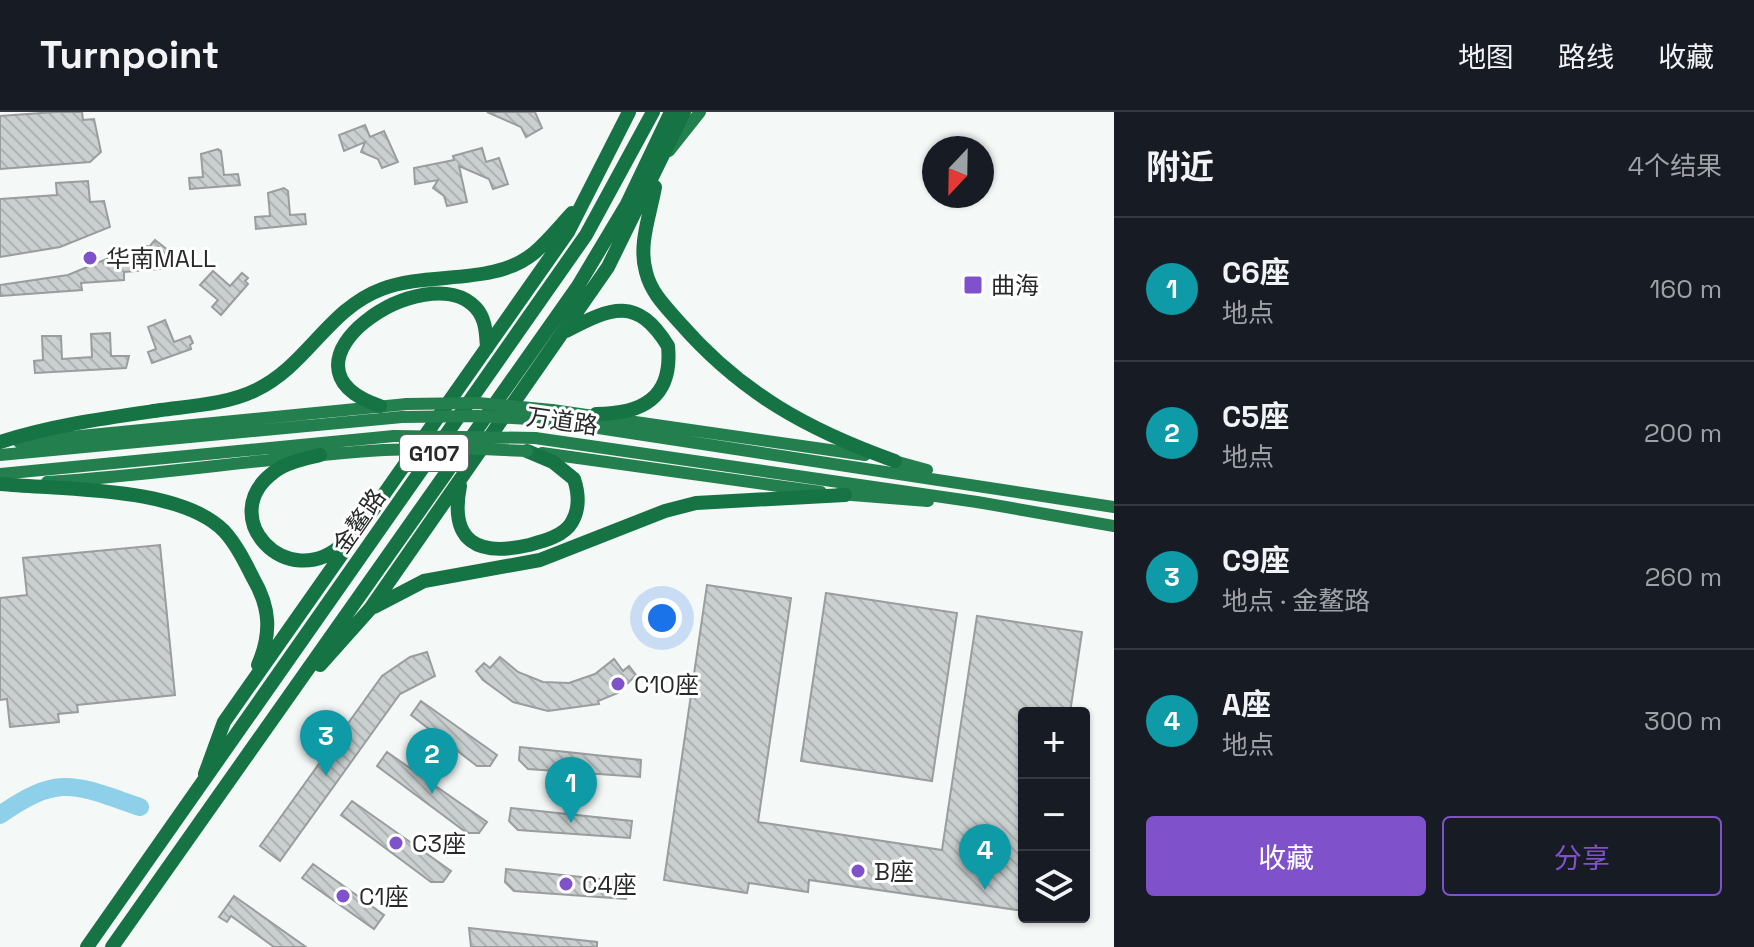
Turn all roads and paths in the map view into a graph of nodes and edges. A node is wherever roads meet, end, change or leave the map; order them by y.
1 (629, 112) edge
2 (653, 112) edge
3 (671, 112) edge
4 (684, 112) edge
5 (700, 112) edge
6 (664, 156) junction
7 (657, 173) junction
8 (586, 198) junction
9 (562, 333) junction
10 (487, 348) junction
11 (380, 406) junction
12 (596, 414) junction
13 (549, 415) junction
14 (0, 443) edge
15 (527, 451) junction
16 (0, 455) edge
17 (320, 455) junction
18 (895, 461) junction
19 (467, 472) junction
20 (0, 474) edge
21 (0, 483) edge
22 (975, 484) junction
23 (845, 495) junction
24 (977, 502) junction
25 (1114, 507) edge
26 (1114, 526) edge
27 (358, 530) junction
28 (370, 609) junction
29 (296, 687) junction
30 (245, 694) junction
31 (201, 786) junction
32 (87, 947) edge
33 (112, 947) edge

1 - 8 highway
2 - 31 highway, 金鳌路 / G107
3 - 29 highway, 金鳌路 / G107
4 - 6 highway
5 - 6 main road
6 - 7 highway
7 - 9 highway
7 - 18 highway
8 - 10 highway
8 - 14 highway
9 - 12 highway
9 - 19 highway
10 - 11 highway
10 - 27 highway
11 - 13 main road, bridge
11 - 14 main road
12 - 13 main road
12 - 18 main road
13 - 16 main road, 万道路, bridge
13 - 22 main road, 万道路
15 - 17 main road, bridge
15 - 19 highway
15 - 23 main road
17 - 21 main road
17 - 27 highway
18 - 22 main road
19 - 28 highway
20 - 24 main road, 万道路, bridge
21 - 30 highway
22 - 25 main road, 万道路
23 - 24 main road
23 - 28 highway
24 - 26 main road, 万道路
27 - 30 highway
28 - 29 highway
29 - 33 highway, 金鳌路 / G107
30 - 31 highway
31 - 32 highway, 金鳌路 / G107

